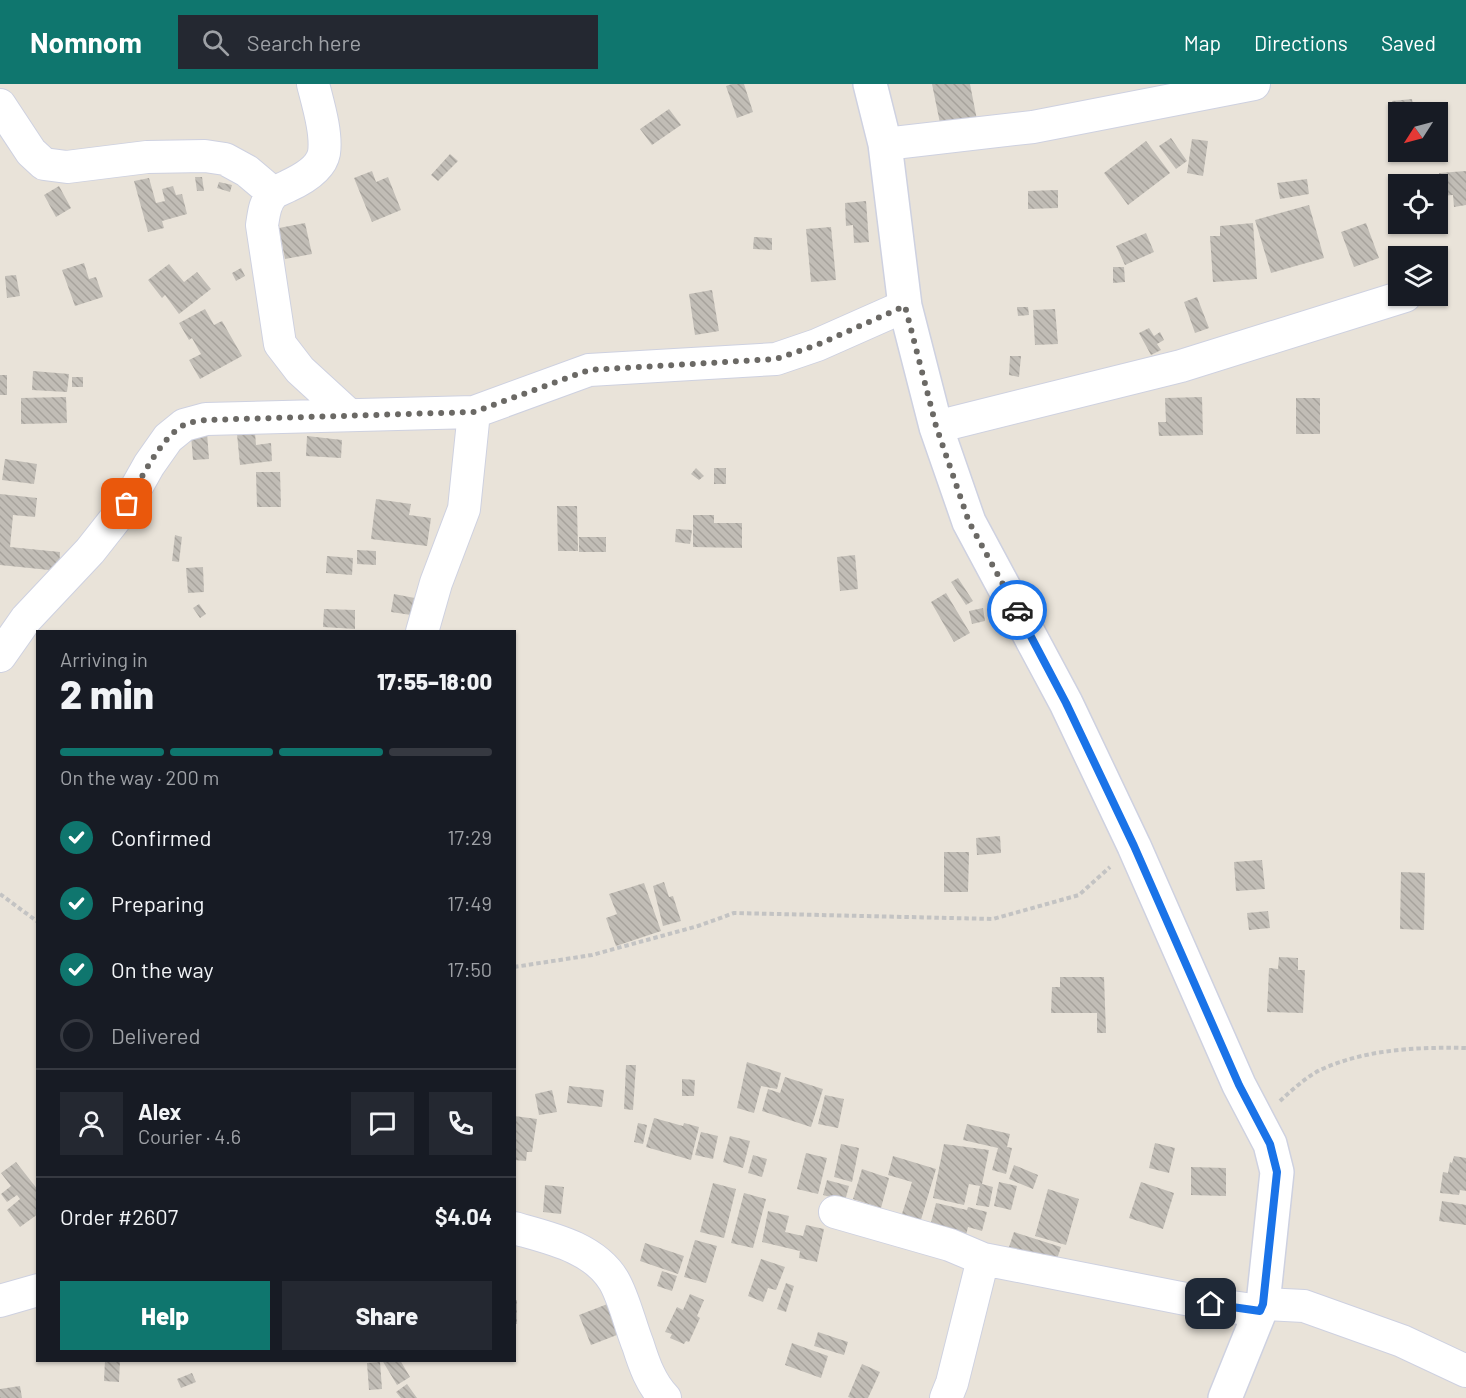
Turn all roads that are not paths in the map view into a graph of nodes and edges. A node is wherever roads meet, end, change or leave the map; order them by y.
1 (314, 84) edge
2 (870, 84) edge
3 (1254, 84) edge
4 (0, 105) edge
5 (885, 144) junction
6 (273, 194) junction
7 (1388, 301) edge
8 (905, 306) junction
9 (474, 412) junction
10 (348, 414) junction
11 (936, 426) junction
12 (423, 630) edge
13 (0, 656) edge
14 (835, 1212) dead end
15 (516, 1229) edge
16 (983, 1259) junction
17 (36, 1291) edge
18 (0, 1300) edge
19 (1262, 1308) junction
20 (1466, 1371) edge
21 (665, 1398) edge
22 (946, 1398) edge
23 (1225, 1398) edge

1 - 6 street
2 - 5 street
3 - 5 street
4 - 6 street
5 - 8 street
6 - 10 street
7 - 11 street
8 - 9 street
8 - 11 street
9 - 10 street
9 - 12 street
10 - 13 street
11 - 19 street
14 - 16 street
15 - 21 street
16 - 19 street
16 - 22 street
17 - 18 street
19 - 20 street
19 - 23 street

